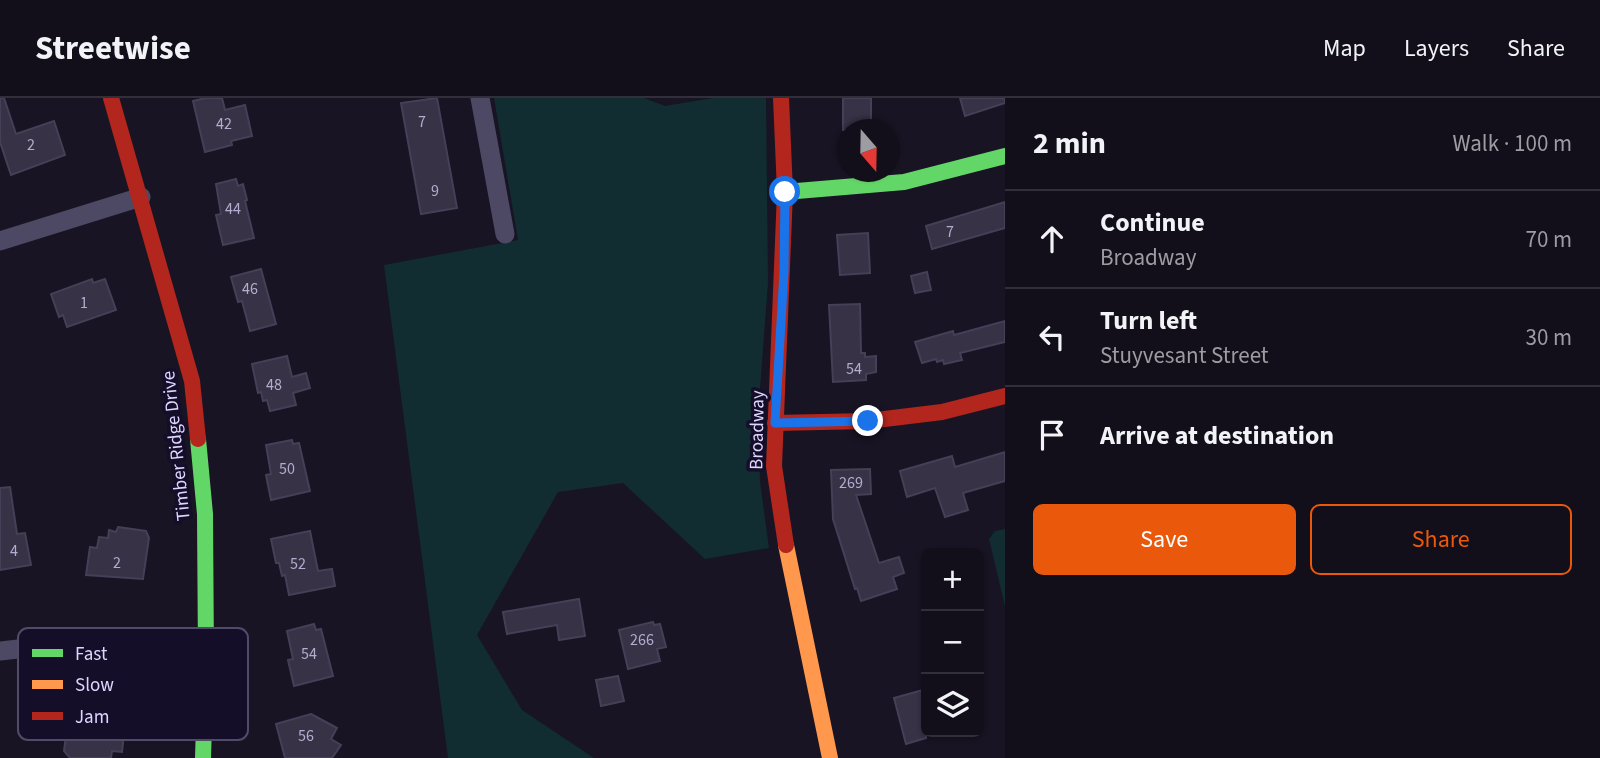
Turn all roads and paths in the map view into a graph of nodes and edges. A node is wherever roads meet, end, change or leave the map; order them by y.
1 (111, 98) edge
2 (480, 98) edge
3 (781, 98) edge
4 (1005, 156) edge
5 (785, 192) junction
6 (141, 197) junction
7 (505, 234) dead end
8 (0, 241) edge
9 (1005, 396) edge
10 (775, 423) junction
11 (206, 628) edge
12 (18, 649) edge
13 (0, 651) edge
14 (203, 740) edge
15 (202, 758) edge
16 (830, 758) edge

1 - 6 street, Timber Ridge Drive
2 - 7 street
3 - 5 street, Broadway
4 - 5 street
5 - 10 street, Broadway
6 - 8 street
6 - 11 street, Timber Ridge Drive
9 - 10 street
10 - 16 street, Broadway
12 - 13 street
14 - 15 street, Timber Ridge Drive

